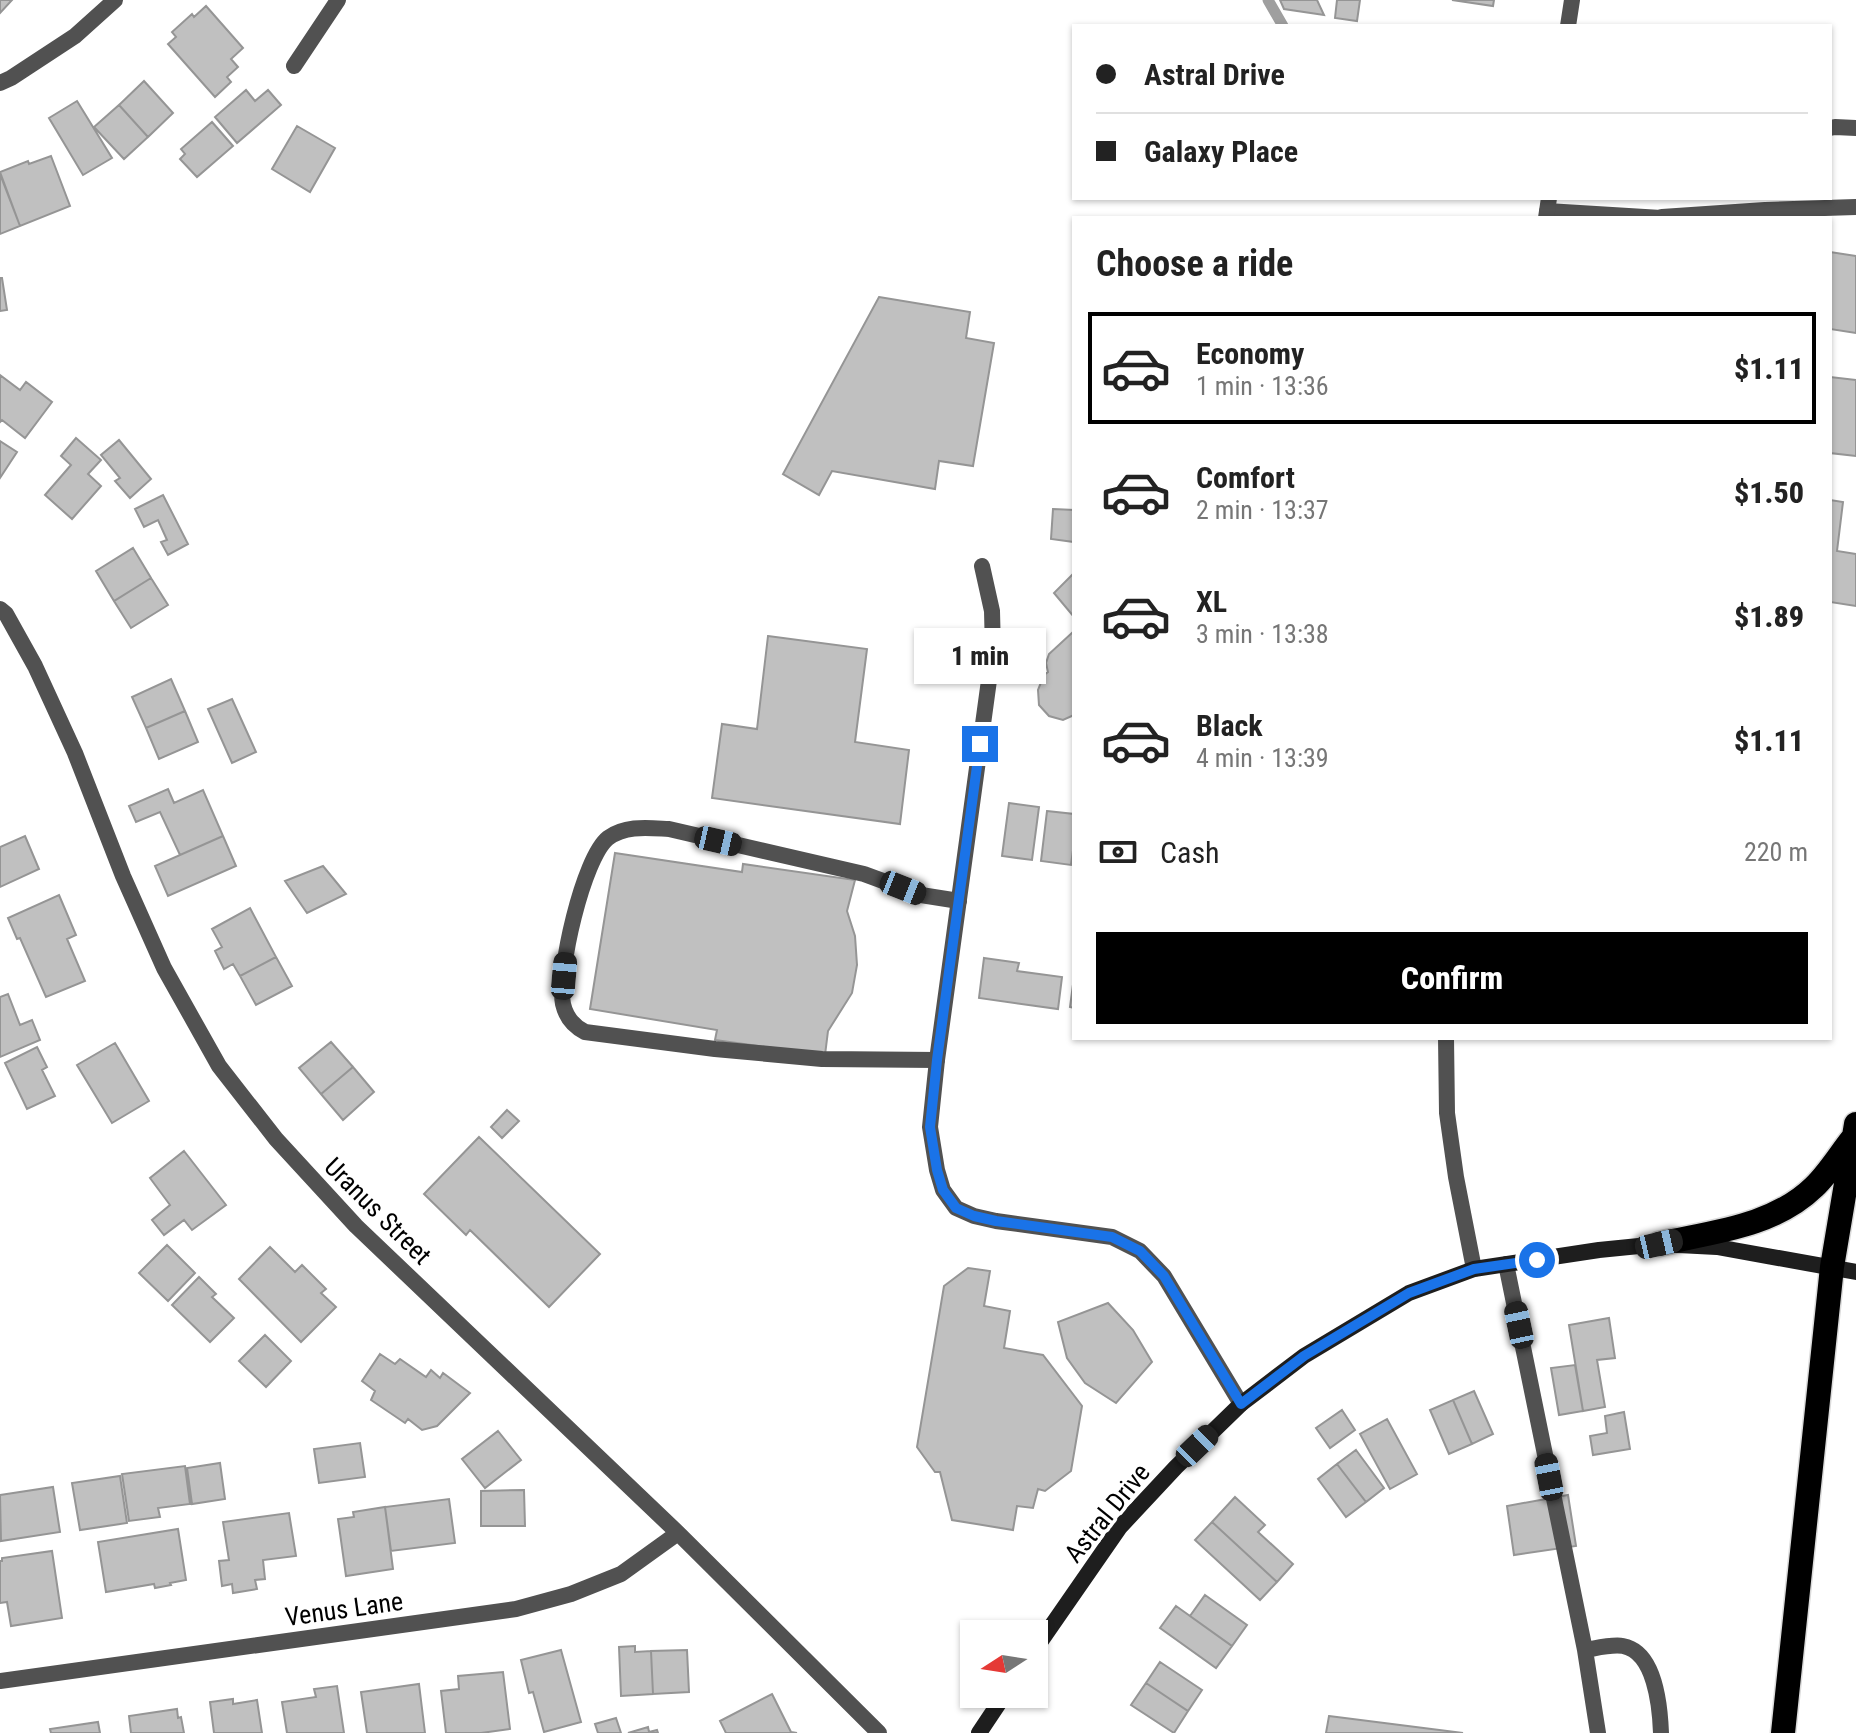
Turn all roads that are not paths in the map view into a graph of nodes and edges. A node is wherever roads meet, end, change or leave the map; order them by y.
1 (115, 0) edge
2 (338, 0) edge
3 (1572, 0) edge
4 (1568, 24) edge
5 (294, 66) dead end
6 (0, 83) edge
7 (1832, 128) edge
8 (1856, 128) edge
9 (1806, 203) edge
10 (1723, 205) edge
11 (1856, 207) edge
12 (1548, 209) edge
13 (1643, 216) edge
14 (1671, 216) edge
15 (982, 566) dead end
16 (0, 609) edge
17 (959, 901) junction
18 (1446, 1040) edge
19 (937, 1060) junction
20 (1855, 1130) edge
21 (1659, 1244) junction
22 (1506, 1264) junction
23 (1832, 1267) junction
24 (1474, 1269) junction
25 (1856, 1272) edge
26 (1241, 1404) junction
27 (678, 1533) junction
28 (1048, 1631) edge
29 (1585, 1650) junction
30 (0, 1681) edge
31 (996, 1708) edge
32 (879, 1733) edge
33 (979, 1733) edge
34 (1598, 1733) edge
35 (1661, 1733) edge
36 (1783, 1733) edge

1 - 6 street
2 - 5 street
3 - 4 street
7 - 8 street
9 - 10 street
9 - 11 street
10 - 14 street
12 - 13 street
15 - 17 street
16 - 27 street, Uranus Street
17 - 19 street
17 - 19 street
18 - 24 street
19 - 26 street
20 - 21 highway
20 - 23 highway
21 - 22 street, Astral Drive
21 - 23 street, Astral Drive
22 - 24 street, Astral Drive
22 - 29 street
23 - 25 street, Astral Drive
23 - 36 highway
24 - 26 street, Astral Drive
26 - 28 street, Astral Drive
27 - 30 street, Venus Lane
27 - 32 street, Uranus Street
29 - 34 street
29 - 35 street
31 - 33 street

